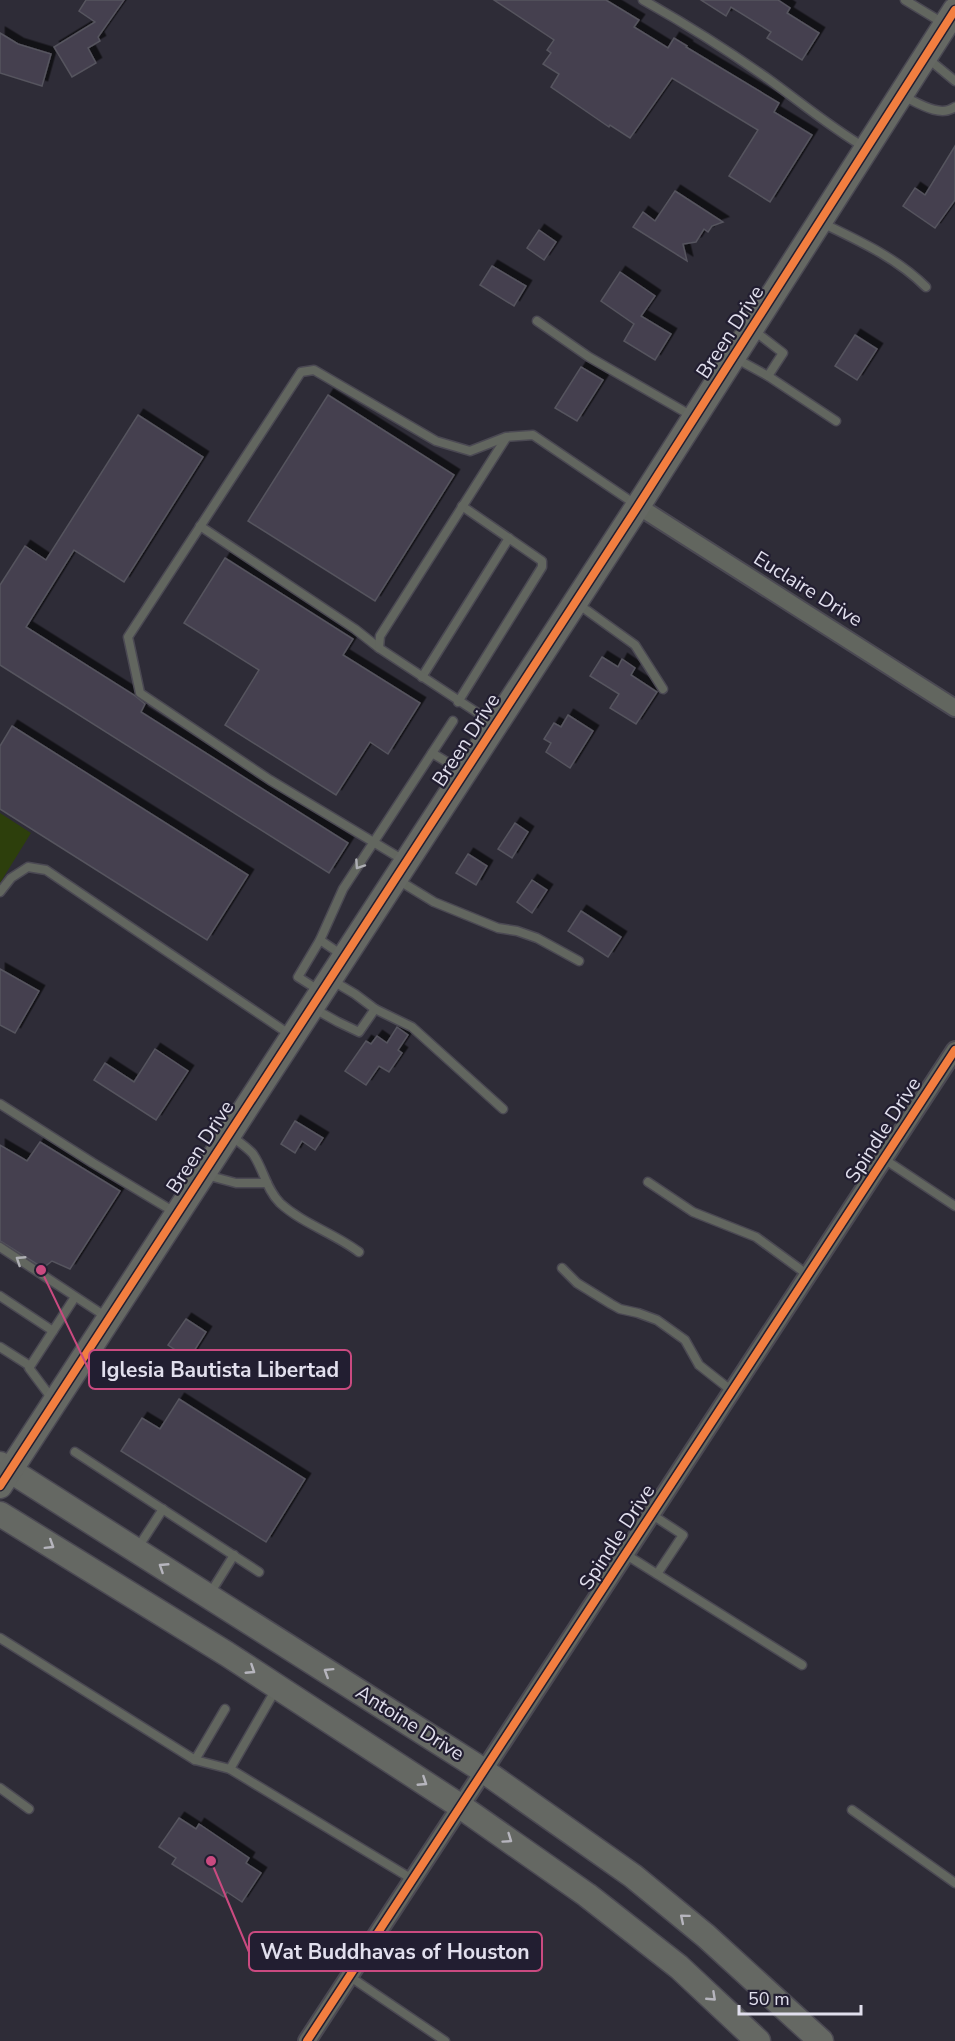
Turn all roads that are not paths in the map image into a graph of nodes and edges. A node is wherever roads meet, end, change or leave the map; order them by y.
1 (643, 0) edge
2 (905, 0) edge
3 (948, 25) edge
4 (926, 57) junction
5 (955, 81) edge
6 (901, 96) junction
7 (955, 107) edge
8 (867, 149) junction
9 (820, 222) junction
10 (926, 286) dead end
11 (537, 321) dead end
12 (752, 328) junction
13 (733, 358) junction
14 (768, 376) junction
15 (695, 418) junction
16 (836, 421) dead end
17 (506, 437) junction
18 (462, 506) junction
19 (638, 506) junction
20 (200, 526) junction
21 (509, 538) junction
22 (575, 602) junction
23 (379, 648) junction
24 (422, 677) junction
25 (663, 689) dead end
26 (459, 702) junction
27 (955, 708) edge
28 (453, 721) dead end
29 (496, 725) junction
30 (432, 753) junction
31 (464, 772) junction
32 (374, 842) junction
33 (401, 870) junction
34 (0, 892) edge
35 (320, 940) junction
36 (345, 956) junction
37 (579, 961) dead end
38 (321, 993) junction
39 (375, 1009) junction
40 (293, 1036) junction
41 (955, 1050) edge
42 (0, 1104) edge
43 (503, 1109) dead end
44 (229, 1134) junction
45 (884, 1159) junction
46 (203, 1174) junction
47 (648, 1182) dead end
48 (267, 1183) junction
49 (955, 1206) edge
50 (177, 1213) junction
51 (0, 1247) edge
52 (359, 1252) dead end
53 (562, 1268) dead end
54 (808, 1275) junction
55 (0, 1296) edge
56 (75, 1297) junction
57 (108, 1319) junction
58 (53, 1331) junction
59 (0, 1347) edge
60 (30, 1366) junction
61 (732, 1391) junction
62 (54, 1402) junction
63 (75, 1452) dead end
64 (3, 1473) edge
65 (163, 1509) junction
66 (0, 1514) edge
67 (651, 1515) junction
68 (136, 1550) junction
69 (625, 1554) junction
70 (234, 1555) junction
71 (259, 1572) dead end
72 (657, 1574) junction
73 (209, 1596) junction
74 (248, 1621) junction
75 (0, 1638) edge
76 (227, 1654) junction
77 (802, 1665) dead end
78 (277, 1687) junction
79 (225, 1709) dead end
80 (195, 1760) junction
81 (230, 1769) junction
82 (484, 1770) junction
83 (0, 1788) edge
84 (460, 1806) junction
85 (29, 1809) dead end
86 (852, 1810) dead end
87 (412, 1880) junction
88 (955, 1883) edge
89 (706, 1936) junction
90 (679, 1967) junction
91 (349, 1977) junction
92 (307, 2041) edge
93 (445, 2041) edge
94 (758, 2041) edge
95 (821, 2041) edge

1 - 8 lane
2 - 3 lane
3 - 4 main road, Breen Drive
4 - 5 lane
4 - 6 main road, Breen Drive
6 - 7 lane
6 - 8 main road, Breen Drive
8 - 9 main road, Breen Drive
9 - 10 lane
9 - 12 main road, Breen Drive
11 - 15 lane
12 - 13 main road, Breen Drive
12 - 14 lane
13 - 14 lane
13 - 15 main road, Breen Drive
14 - 16 lane
15 - 19 main road, Breen Drive
17 - 18 lane
17 - 19 lane
17 - 20 lane
18 - 21 lane
18 - 23 lane
19 - 22 main road, Breen Drive
19 - 27 street, Euclaire Drive
20 - 23 lane
20 - 32 lane
21 - 24 lane
21 - 26 lane
22 - 25 lane
22 - 29 main road, Breen Drive
23 - 24 lane
24 - 26 lane
26 - 29 lane
28 - 30 lane
29 - 31 main road, Breen Drive
30 - 31 lane
30 - 32 lane
31 - 33 main road, Breen Drive
32 - 33 lane
32 -> 35 lane
33 - 36 main road, Breen Drive
33 - 37 lane
34 - 40 lane
35 - 36 lane
35 - 38 lane
36 - 38 main road, Breen Drive
38 - 39 lane
38 - 39 lane
38 - 40 main road, Breen Drive
39 - 43 lane
40 - 44 main road, Breen Drive
41 - 45 street, Spindle Drive
42 - 50 lane
44 - 46 main road, Breen Drive
44 - 48 lane
45 - 49 lane
45 - 54 street, Spindle Drive
46 - 48 lane
46 - 50 main road, Breen Drive
47 - 54 lane
48 - 52 lane
50 - 57 main road, Breen Drive
56 -> 51 lane
53 - 61 lane
54 - 61 street, Spindle Drive
55 - 58 lane
56 - 57 lane
56 - 58 lane
57 - 62 main road, Breen Drive
58 - 60 lane
59 - 60 lane
60 - 62 lane
61 - 67 street, Spindle Drive
62 - 64 main road, Breen Drive
63 - 65 lane
64 - 68 main road, Antoine Drive
65 - 68 lane
65 - 70 lane
66 -> 76 main road, Antoine Drive
67 - 69 street, Spindle Drive
67 - 72 lane
73 -> 68 main road, Antoine Drive
69 - 72 lane
69 - 82 street, Spindle Drive
70 - 71 lane
70 - 73 lane
72 - 77 lane
73 - 74 main road, Antoine Drive
74 - 76 main road
82 -> 74 main road, Antoine Drive
75 - 80 lane
76 -> 78 main road, Antoine Drive
78 - 81 lane
78 -> 84 main road, Antoine Drive
79 - 80 lane
80 - 81 lane
81 - 87 lane
82 - 84 street, Spindle Drive
89 -> 82 main road, Antoine Drive
83 - 85 lane
84 - 87 street, Spindle Drive
84 -> 90 main road, Antoine Drive
86 - 88 lane
87 - 91 street, Spindle Drive
89 - 90 main road
89 - 95 main road, Antoine Drive
90 -> 94 main road, Antoine Drive
91 - 92 street, Spindle Drive
91 - 93 lane

